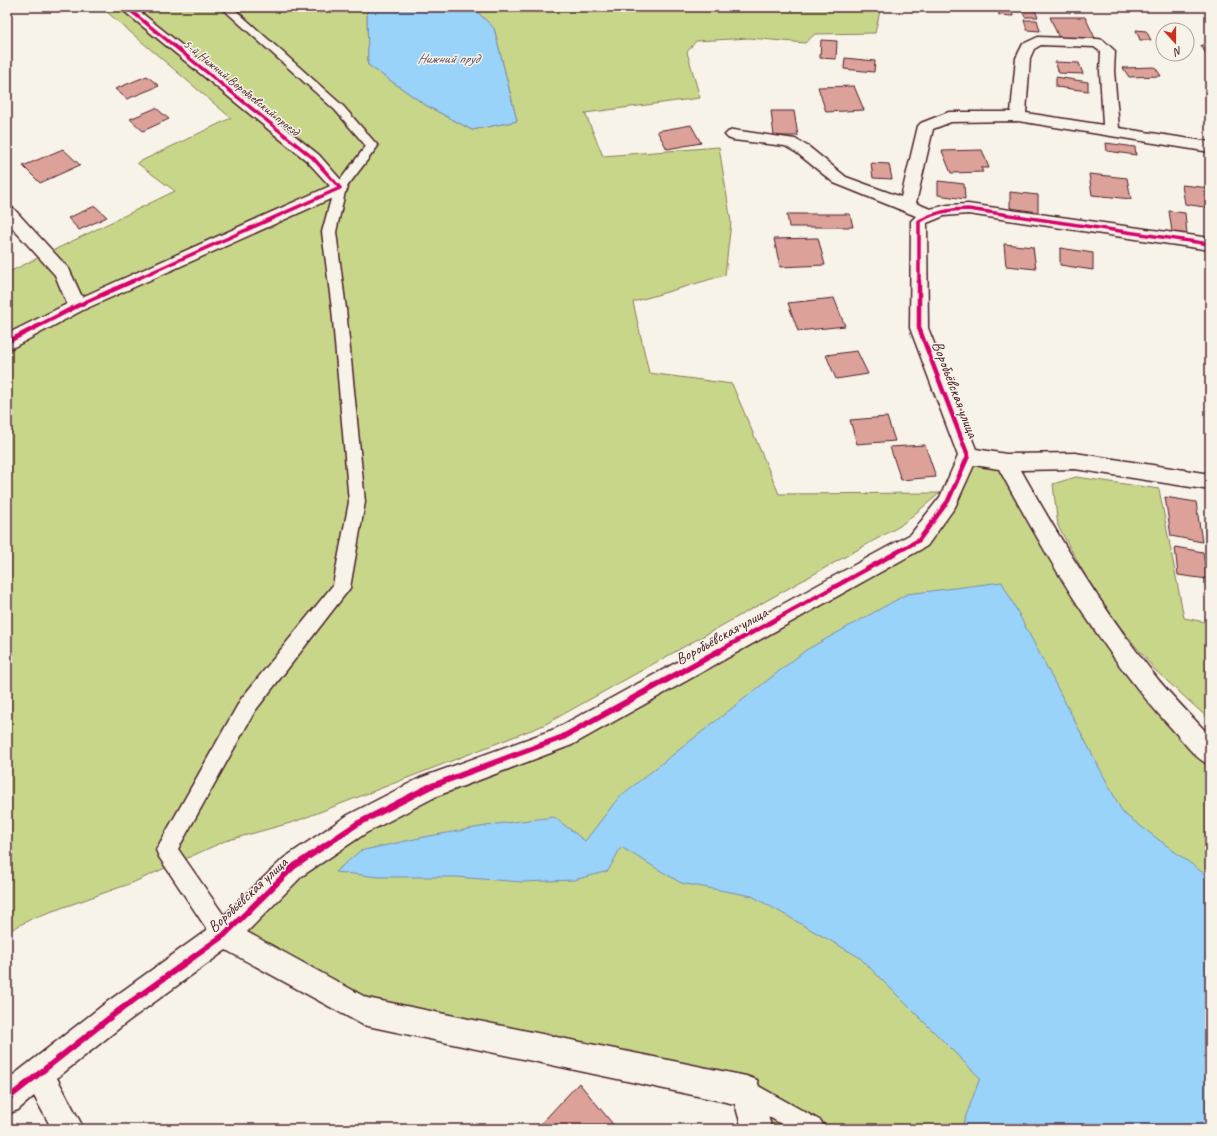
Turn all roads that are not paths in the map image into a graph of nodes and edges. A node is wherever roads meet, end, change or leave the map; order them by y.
1 (126, 7) edge
2 (226, 7) edge
3 (1018, 116) junction
4 (1111, 130) junction
5 (733, 135) dead end
6 (1210, 147) edge
7 (340, 188) junction
8 (907, 205) junction
9 (7, 212) edge
10 (929, 215) junction
11 (1210, 244) edge
12 (77, 306) junction
13 (7, 342) edge
14 (968, 456) junction
15 (1006, 462) junction
16 (1210, 482) edge
17 (1210, 754) edge
18 (224, 935) junction
19 (38, 1074) junction
20 (746, 1091) junction
21 (7, 1099) edge
22 (69, 1129) edge
23 (757, 1129) edge
24 (813, 1129) edge

1 - 7 street, 5-й Нижний Воробъевский проезд
2 - 7 lane
3 - 4 street
3 - 4 street
3 - 8 street
4 - 6 street
5 - 8 street
7 - 12 street
7 - 18 lane
8 - 10 street
9 - 12 street
10 - 11 street
10 - 14 street, Воробьёвская улица
12 - 13 street
14 - 15 street
14 - 18 street, Воробьёвская улица
15 - 16 street
15 - 17 street
18 - 19 street, Воробьёвская улица
18 - 20 street
19 - 21 street, Воробьёвская улица
19 - 22 street
20 - 23 street
20 - 24 lane

